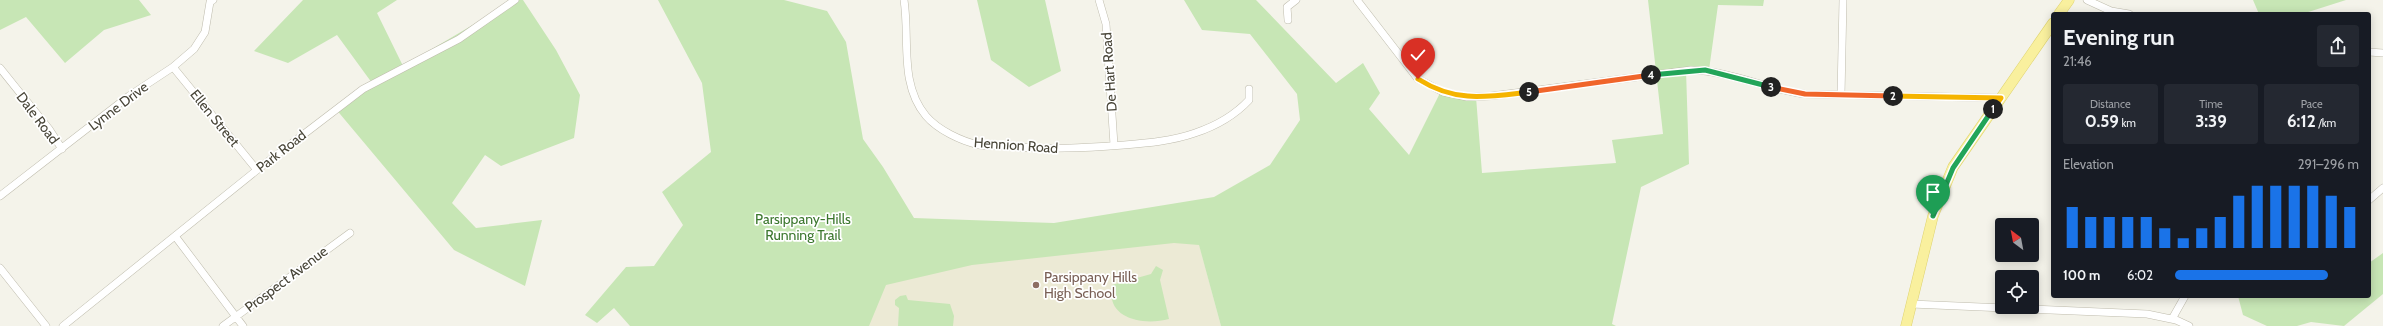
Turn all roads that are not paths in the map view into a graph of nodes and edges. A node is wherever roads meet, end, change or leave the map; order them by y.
1 (515, 0) edge
2 (904, 0) edge
3 (1099, 0) edge
4 (1296, 0) edge
5 (1357, 0) edge
6 (1843, 0) edge
7 (2069, 0) edge
8 (2087, 0) edge
9 (211, 1) edge
10 (2060, 12) edge
11 (2119, 12) edge
12 (1288, 20) dead end
13 (2051, 26) edge
14 (2371, 52) edge
15 (2383, 53) edge
16 (173, 67) junction
17 (0, 68) edge
18 (1249, 89) dead end
19 (1841, 95) junction
20 (2001, 98) junction
21 (1114, 145) junction
22 (62, 149) junction
23 (258, 170) junction
24 (2383, 188) edge
25 (0, 196) edge
26 (2371, 198) edge
27 (350, 233) dead end
28 (174, 236) junction
29 (0, 268) edge
30 (2185, 298) edge
31 (1911, 304) junction
32 (236, 316) junction
33 (2172, 319) junction
34 (46, 326) edge
35 (63, 326) edge
36 (223, 326) edge
37 (243, 326) edge
38 (1906, 326) edge
39 (2189, 326) edge

1 - 23 street, Park Road
2 - 21 street, Hennion Road
3 - 21 street, De Hart Road
4 - 12 street
5 - 19 street
6 - 19 street
7 - 10 main road
8 - 11 street
9 - 16 street, Lynne Drive
13 - 20 main road
14 - 15 street
16 - 22 street, Lynne Drive
16 - 23 street, Ellen Street
17 - 22 street, Dale Road
18 - 21 street, Hennion Road
19 - 20 street
20 - 31 main road
22 - 25 street, Lynne Drive
23 - 28 street, Park Road
24 - 26 street
27 - 32 street, Prospect Avenue
28 - 32 street
28 - 35 street, Park Road
29 - 34 street
30 - 33 street
31 - 33 street
31 - 38 main road
32 - 36 street, Prospect Avenue
32 - 37 street
33 - 39 street

